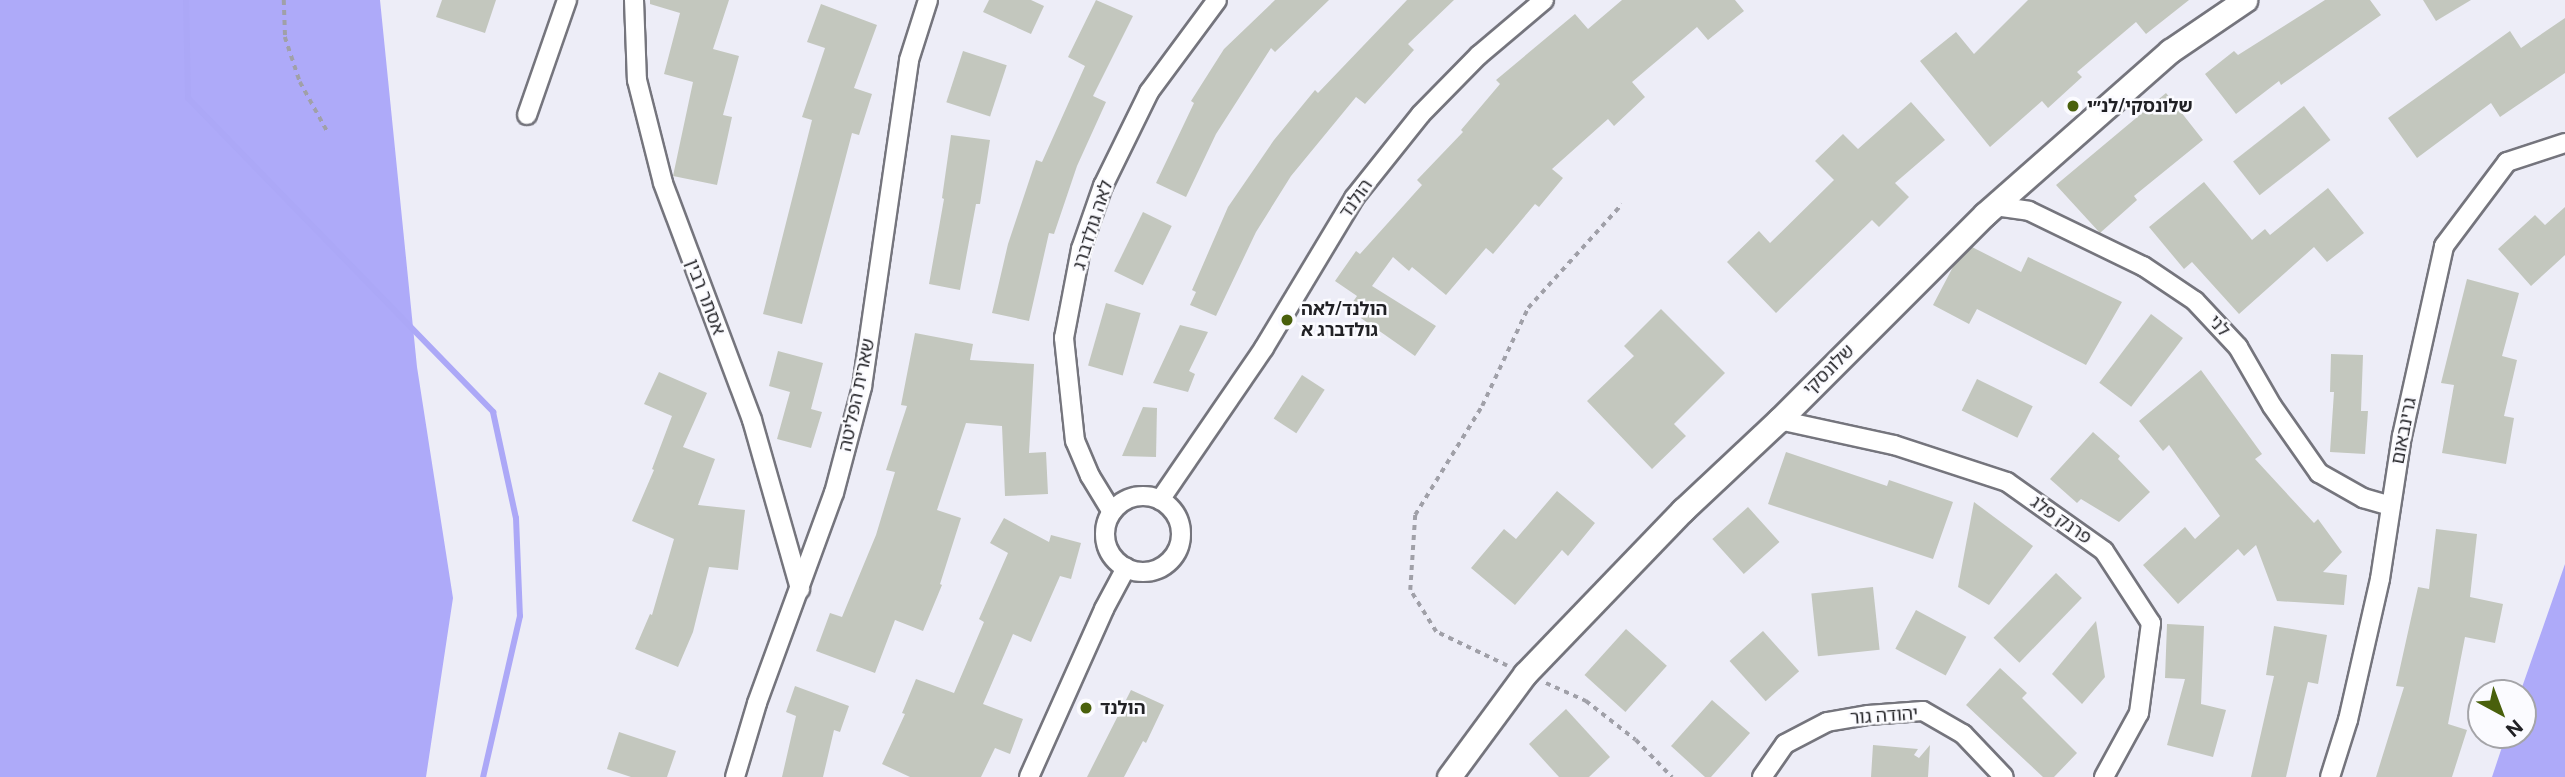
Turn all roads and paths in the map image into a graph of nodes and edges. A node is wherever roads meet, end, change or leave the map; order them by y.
1 (284, 0) edge
2 (567, 0) edge
3 (634, 0) edge
4 (928, 0) edge
5 (1217, 0) edge
6 (1544, 0) edge
7 (2245, 0) edge
8 (527, 115) dead end
9 (327, 131) dead end
10 (2565, 143) edge
11 (1622, 204) dead end
12 (1995, 206) junction
13 (1779, 419) junction
14 (1160, 499) junction
15 (2391, 506) junction
16 (1112, 512) junction
17 (1126, 568) junction
18 (800, 589) junction
19 (1525, 674) junction
20 (735, 777) edge
21 (1028, 777) edge
22 (1449, 777) edge
23 (1672, 777) edge
24 (1762, 777) edge
25 (2004, 777) edge
26 (2104, 777) edge
27 (2330, 777) edge

1 - 9 path
2 - 8 street
3 - 18 street, אסתר רבין
4 - 18 street, שארית הפליטה
5 - 16 street, לאה גולדברג
6 - 14 street, הולנד
7 - 12 street, שלונסקי
10 - 15 street, גרינבאום
11 - 19 path
12 - 13 street, שלונסקי
12 - 15 street, לני
13 - 19 street, שלונסקי
13 - 26 street, פרנק פלג
14 - 16 street
14 - 17 street
15 - 27 street, גרינבאום
16 - 17 street
17 - 21 street
18 - 20 street, שארית הפליטה
19 - 22 street, שלונסקי
19 - 23 path
24 - 25 street, יהודה גור

